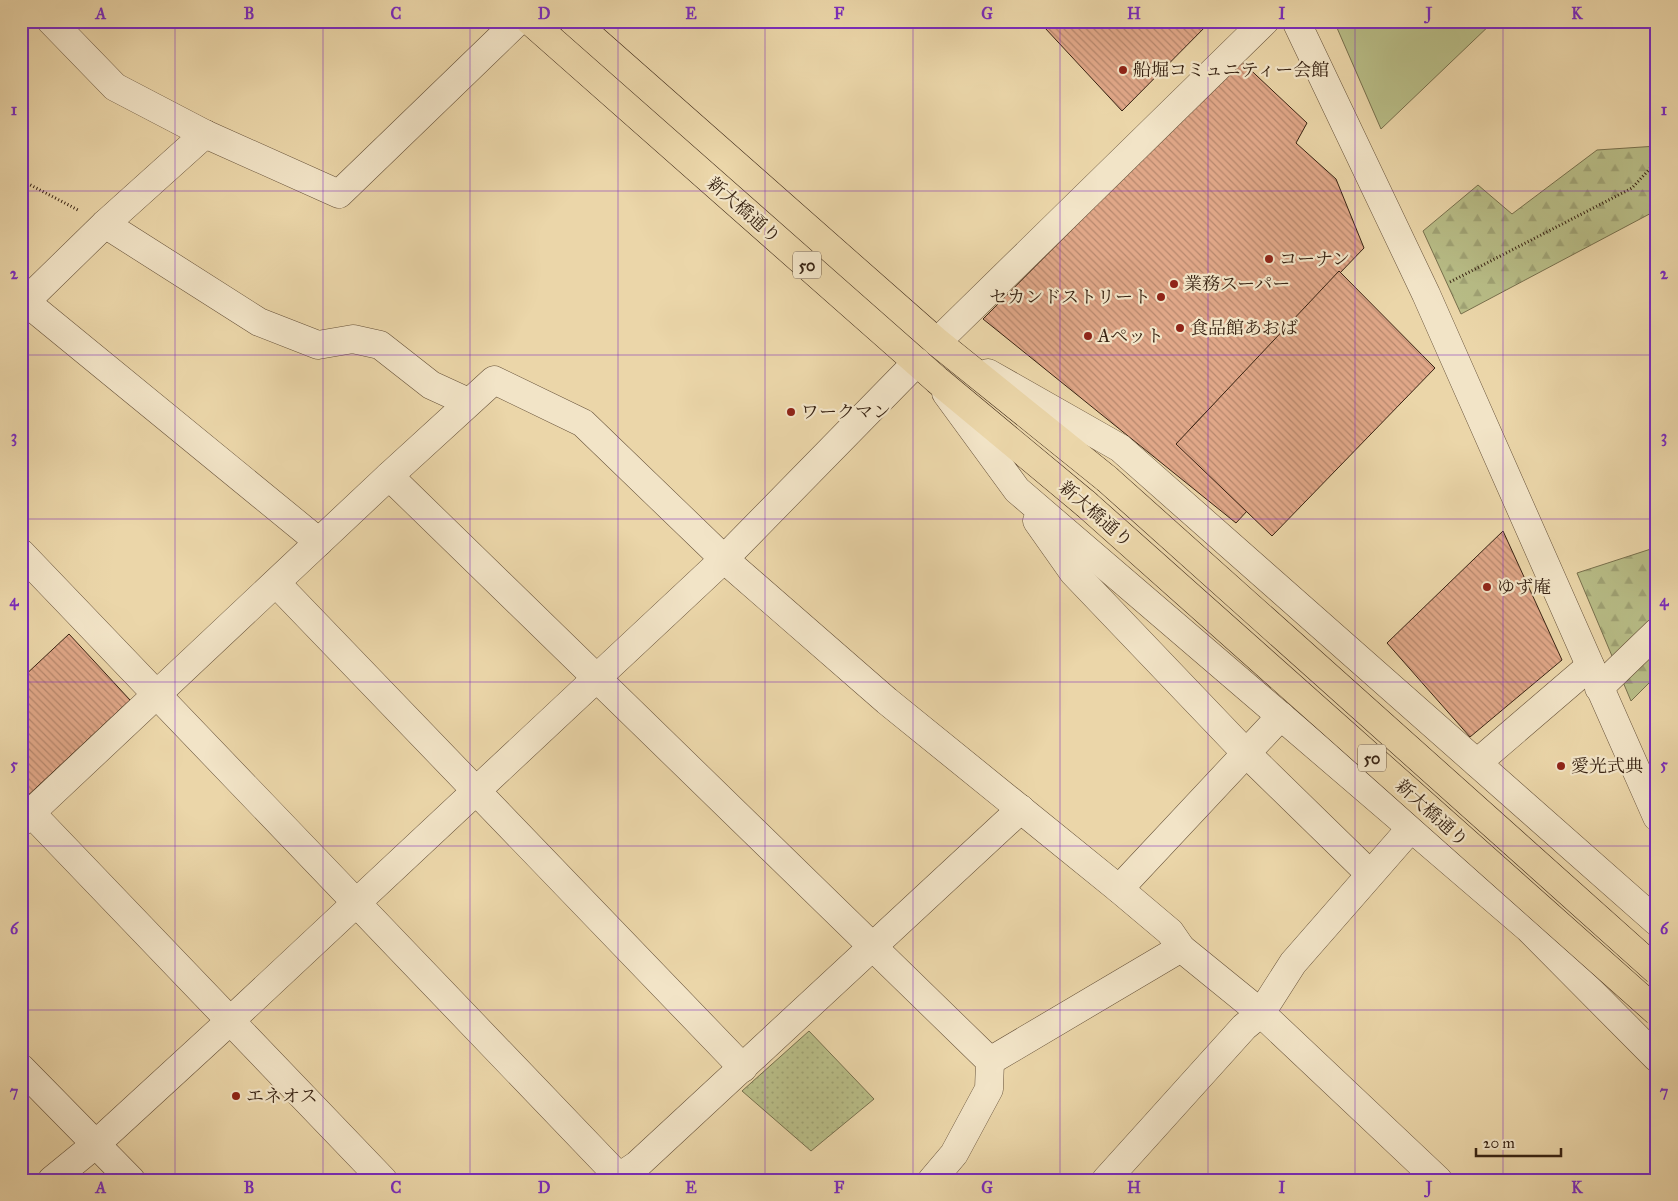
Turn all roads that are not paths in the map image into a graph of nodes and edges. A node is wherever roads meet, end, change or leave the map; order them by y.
1 (51, 21) edge
2 (518, 21) edge
3 (530, 21) edge
4 (573, 21) edge
5 (1265, 21) edge
6 (1296, 21) edge
7 (206, 134) junction
8 (105, 224) junction
9 (23, 302) edge
10 (946, 348) junction
11 (917, 362) junction
12 (937, 380) junction
13 (468, 402) junction
14 (389, 476) junction
15 (1017, 490) junction
16 (319, 542) junction
17 (21, 553) edge
18 (724, 559) junction
19 (276, 582) junction
20 (1657, 632) edge
21 (596, 677) junction
22 (1594, 677) junction
23 (156, 695) junction
24 (1281, 716) junction
25 (1246, 753) junction
26 (1477, 763) junction
27 (476, 790) junction
28 (1021, 809) junction
29 (26, 817) edge
30 (1657, 817) edge
31 (1411, 828) junction
32 (1370, 874) junction
33 (1119, 889) junction
34 (355, 902) junction
35 (1657, 922) edge
36 (873, 947) junction
37 (1181, 948) junction
38 (1657, 971) edge
39 (1657, 1012) edge
40 (1261, 1013) junction
41 (231, 1020) junction
42 (1657, 1058) edge
43 (990, 1061) junction
44 (21, 1068) edge
45 (743, 1068) junction
46 (96, 1144) junction
47 (618, 1179) edge
48 (52, 1180) edge
49 (131, 1180) edge
50 (383, 1180) edge
51 (932, 1180) edge
52 (1106, 1180) edge
53 (1438, 1180) edge

1 - 7 street
2 - 7 street
3 - 11 main road, 新大橋通り / 50
4 - 10 main road, 新大橋通り / 50
5 - 10 street
6 - 22 street
7 - 8 street
8 - 9 street
8 - 13 street
9 - 16 street
10 - 26 street
10 - 38 main road, 新大橋通り / 50, bridge
11 - 12 main road, 新大橋通り / 50
11 - 18 street
12 - 15 street
12 - 39 main road, 新大橋通り / 50, bridge
13 - 14 street
13 - 18 street
14 - 16 street
14 - 21 street
15 - 24 street
15 - 25 street
16 - 19 street
17 - 23 street
18 - 21 street
18 - 28 street
19 - 23 street
19 - 27 street
20 - 22 street
21 - 27 street
21 - 36 street
22 - 26 street
22 - 30 street
23 - 29 street
23 - 34 street
24 - 25 street
24 - 31 street
25 - 32 street
25 - 33 street
26 - 35 street
27 - 34 street
27 - 45 street
28 - 33 street
28 - 36 street
29 - 41 street
31 - 32 street
31 - 42 street
32 - 40 street
33 - 37 street
34 - 41 street
34 - 47 street
36 - 43 street
36 - 45 street
37 - 40 street
37 - 43 street
40 - 52 street
40 - 53 street
41 - 46 street
41 - 50 street
43 - 51 street
44 - 46 street
45 - 47 street
46 - 48 street
46 - 49 street

